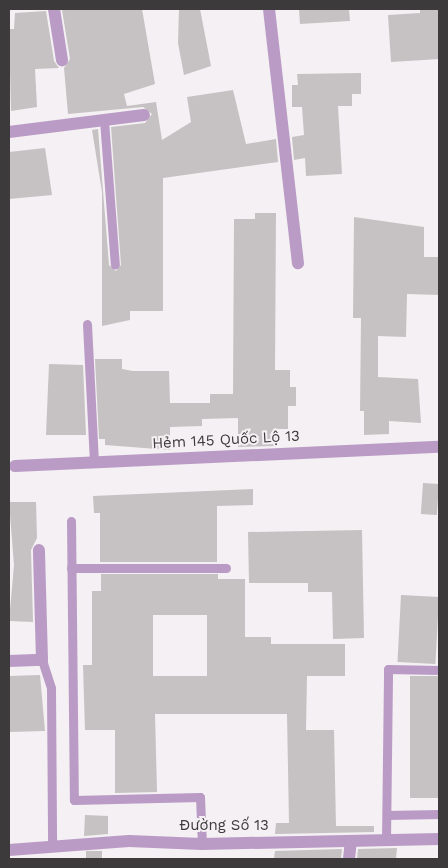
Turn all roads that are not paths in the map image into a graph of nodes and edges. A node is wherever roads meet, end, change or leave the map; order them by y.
1 (54, 9) edge
2 (268, 9) edge
3 (62, 60) dead end
4 (144, 115) dead end
5 (104, 120) junction
6 (9, 132) edge
7 (115, 264) dead end
8 (298, 264) dead end
9 (87, 324) dead end
10 (439, 447) edge
11 (94, 463) junction
12 (15, 466) dead end
13 (70, 521) dead end
14 (39, 550) dead end
15 (71, 568) junction
16 (226, 568) dead end
17 (42, 660) junction
18 (9, 661) edge
19 (439, 670) edge
20 (439, 814) edge
21 (387, 815) junction
22 (439, 839) edge
23 (386, 840) junction
24 (351, 841) junction
25 (202, 844) junction
26 (9, 850) edge
27 (51, 853) edge
28 (350, 859) edge

1 - 3 street
2 - 8 street
4 - 5 street
5 - 6 street
5 - 7 lane
9 - 11 lane
10 - 11 street, Hẻm 145 Quốc Lộ 13
11 - 12 street, Hẻm 145 Quốc Lộ 13
13 - 15 lane
14 - 17 street
15 - 16 lane
15 - 25 lane
17 - 18 street
17 - 27 lane
19 - 21 lane
20 - 21 lane
21 - 23 lane
22 - 23 street, Đường Số 13
23 - 24 street, Đường Số 13
24 - 25 street, Đường Số 13
24 - 28 street
25 - 27 street, Đường Số 13
26 - 27 street, Đường Số 13

